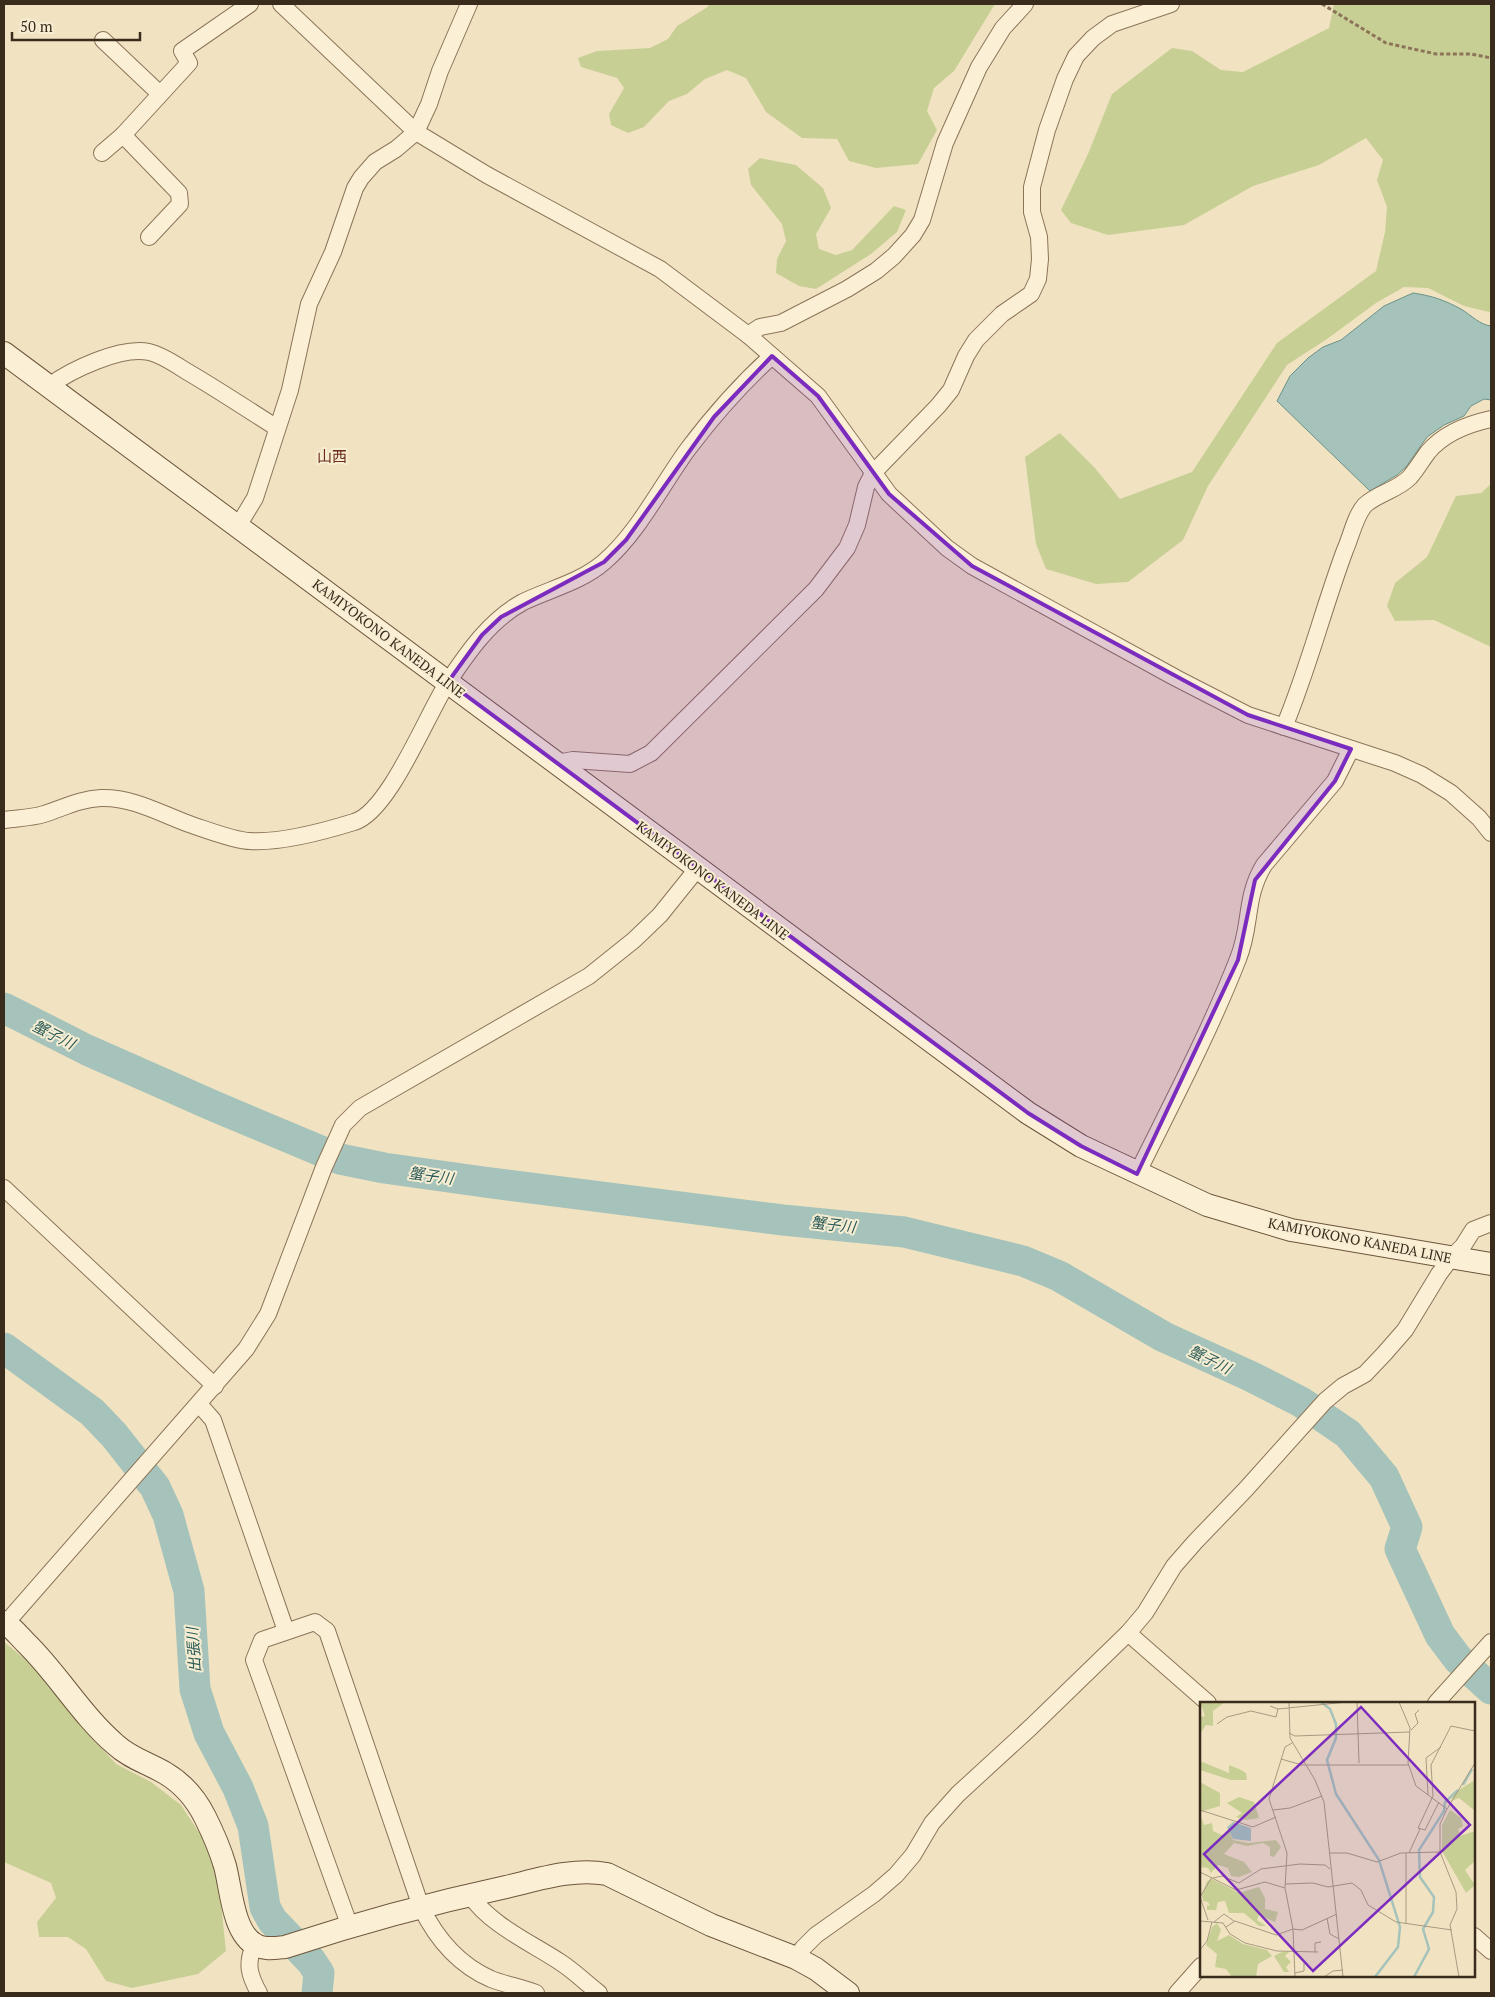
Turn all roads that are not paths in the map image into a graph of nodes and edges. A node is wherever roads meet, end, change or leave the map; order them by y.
1 (250, 4) edge
2 (281, 4) edge
3 (469, 4) edge
4 (1025, 4) edge
5 (1171, 4) edge
6 (103, 40) dead end
7 (160, 94) junction
8 (416, 132) junction
9 (122, 135) junction
10 (102, 153) dead end
11 (149, 237) dead end
12 (748, 334) junction
13 (4, 353) edge
14 (772, 356) junction
15 (49, 386) junction
16 (1491, 419) edge
17 (277, 428) junction
18 (873, 473) junction
19 (238, 526) junction
20 (448, 682) junction
21 (1284, 727) junction
22 (1351, 749) junction
23 (556, 763) junction
24 (4, 820) edge
25 (1491, 833) edge
26 (697, 869) junction
27 (1137, 1174) junction
28 (4, 1188) edge
29 (1491, 1223) edge
30 (1451, 1258) junction
31 (1491, 1264) edge
32 (215, 1386) junction
33 (199, 1404) junction
34 (5, 1623) edge
35 (286, 1631) junction
36 (1128, 1633) junction
37 (1491, 1642) edge
38 (1207, 1702) edge
39 (1437, 1702) edge
40 (470, 1895) junction
41 (421, 1907) junction
42 (350, 1927) junction
43 (1475, 1937) edge
44 (254, 1945) junction
45 (1491, 1951) edge
46 (796, 1958) junction
47 (1200, 1967) edge
48 (258, 1993) edge
49 (536, 1993) edge
50 (599, 1993) edge
51 (848, 1993) edge
52 (1177, 1993) edge

1 - 7 street
2 - 8 street
3 - 8 street
4 - 12 street
5 - 18 street
6 - 7 street
7 - 9 street
8 - 12 street
8 - 17 street
9 - 10 street
9 - 11 street
12 - 14 street
13 - 15 main road, KAMIYOKONO KANEDA LINE
14 - 18 street
14 - 20 street
15 - 17 street
15 - 19 main road, KAMIYOKONO KANEDA LINE
16 - 21 street
17 - 19 street
18 - 21 street
18 - 23 street
19 - 20 main road, KAMIYOKONO KANEDA LINE
20 - 23 main road, KAMIYOKONO KANEDA LINE
20 - 24 street
21 - 22 street
22 - 25 street
22 - 27 street
23 - 26 main road, KAMIYOKONO KANEDA LINE
26 - 27 main road, KAMIYOKONO KANEDA LINE
26 - 32 street
27 - 30 main road, KAMIYOKONO KANEDA LINE
28 - 32 street
29 - 30 street
30 - 31 main road, KAMIYOKONO KANEDA LINE
30 - 36 street
32 - 33 street
33 - 34 street
33 - 35 street
34 - 44 main road
35 - 41 street
35 - 42 street
36 - 38 street
36 - 46 street
37 - 39 street
40 - 41 main road
40 - 46 main road
40 - 50 street
41 - 42 main road
41 - 49 street
42 - 44 main road
43 - 45 street
44 - 48 street
46 - 51 main road
47 - 52 street

